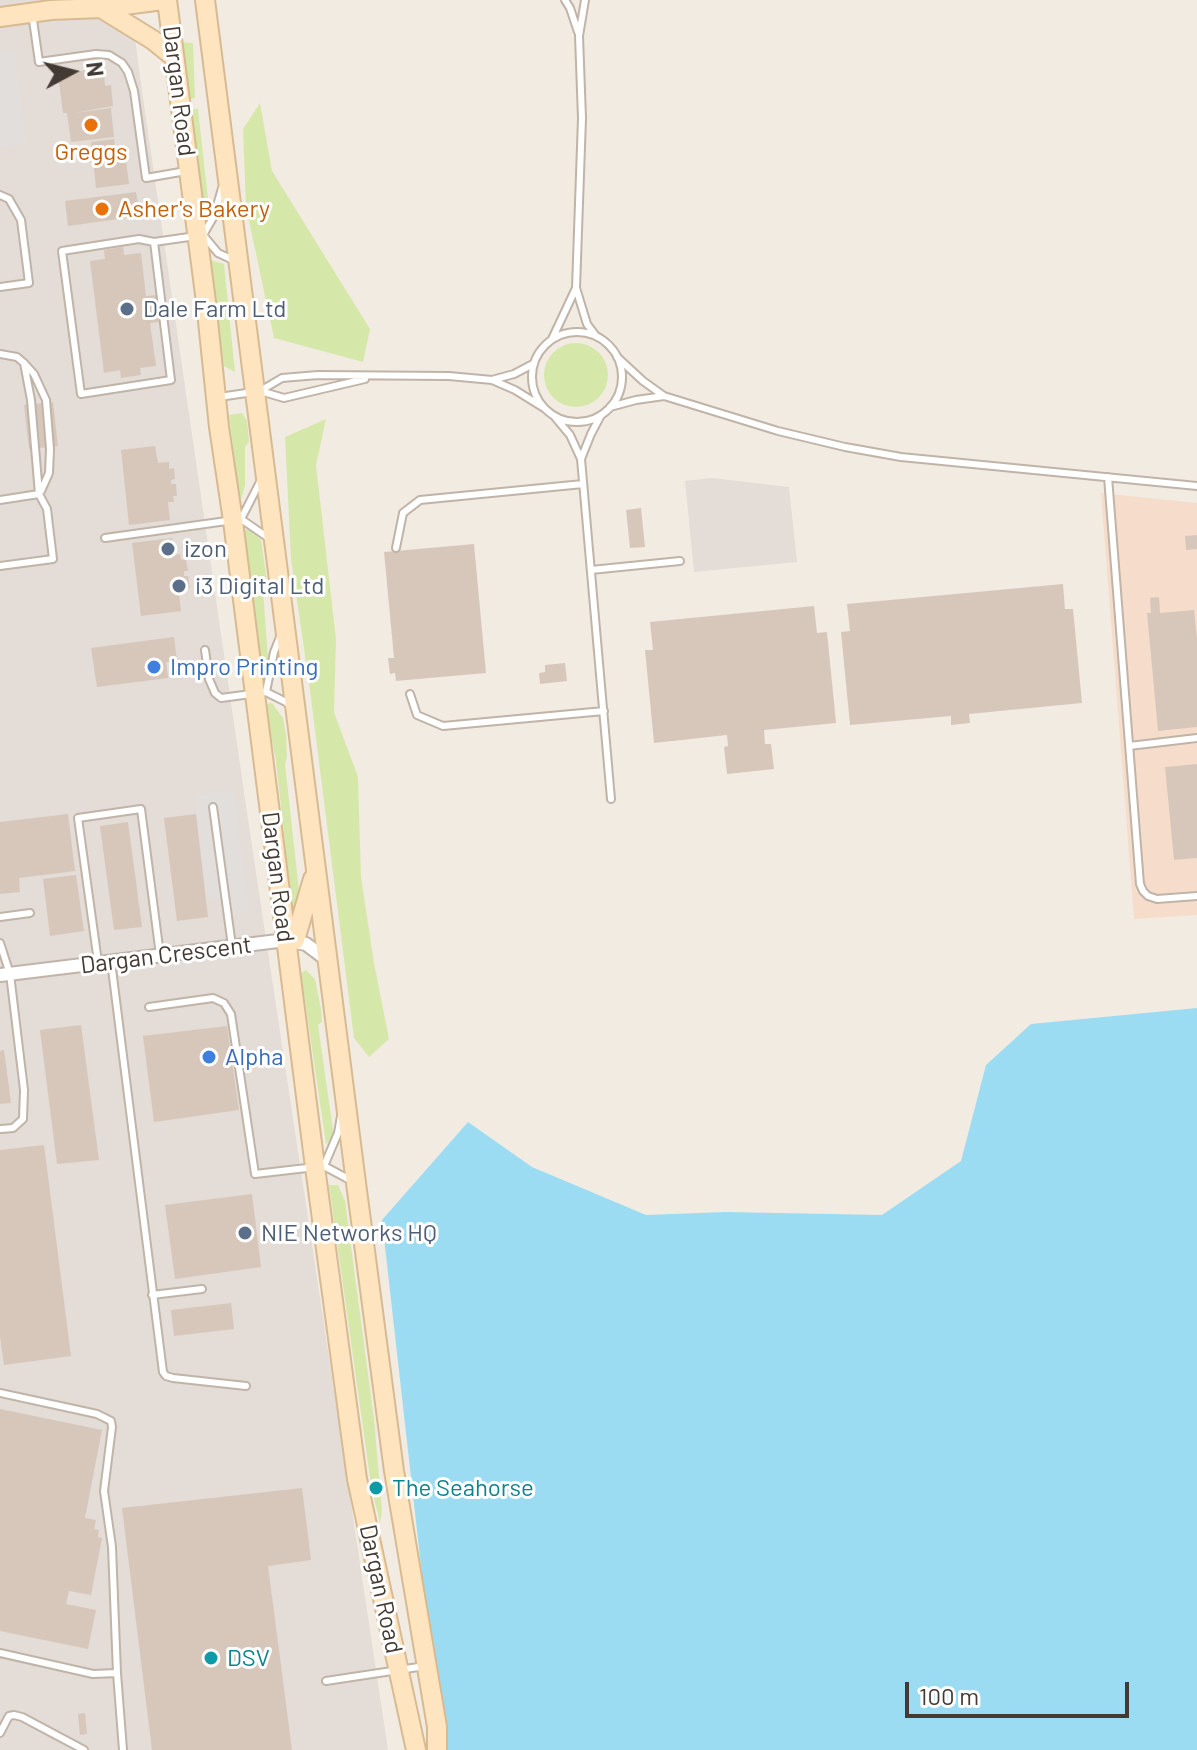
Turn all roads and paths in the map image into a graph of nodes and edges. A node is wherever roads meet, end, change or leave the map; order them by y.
1 (165, 0) edge
2 (205, 0) edge
3 (565, 0) edge
4 (585, 0) edge
5 (50, 7) edge
6 (101, 8) junction
7 (0, 17) edge
8 (579, 36) junction
9 (174, 57) junction
10 (189, 170) junction
11 (227, 173) junction
12 (0, 195) edge
13 (200, 235) junction
14 (154, 242) junction
15 (237, 262) junction
16 (0, 287) edge
17 (576, 288) junction
18 (596, 336) junction
19 (552, 340) junction
20 (0, 354) edge
21 (617, 357) junction
22 (24, 363) junction
23 (533, 364) junction
24 (374, 377) junction
25 (492, 380) junction
26 (257, 391) junction
27 (664, 396) junction
28 (216, 398) junction
29 (610, 407) junction
30 (544, 408) junction
31 (601, 415) junction
32 (555, 417) junction
33 (581, 459) junction
34 (265, 473) junction
35 (1108, 477) junction
36 (583, 484) junction
37 (1197, 486) edge
38 (39, 494) junction
39 (0, 500) edge
40 (237, 520) junction
41 (105, 538) dead end
42 (274, 542) junction
43 (396, 548) dead end
44 (680, 561) dead end
45 (0, 566) edge
46 (591, 570) junction
47 (284, 626) junction
48 (205, 650) dead end
49 (260, 693) junction
50 (410, 694) dead end
51 (295, 711) junction
52 (604, 711) junction
53 (1197, 738) edge
54 (1129, 746) junction
55 (611, 799) dead end
56 (213, 807) dead end
57 (315, 869) junction
58 (1197, 896) edge
59 (30, 913) dead end
60 (0, 917) edge
61 (290, 940) junction
62 (0, 943) edge
63 (232, 946) junction
64 (160, 955) junction
65 (326, 959) junction
66 (104, 962) junction
67 (5, 975) edge
68 (149, 1007) dead end
69 (344, 1095) junction
70 (1, 1129) edge
71 (320, 1166) junction
72 (356, 1183) junction
73 (202, 1289) dead end
74 (152, 1295) junction
75 (246, 1386) dead end
76 (0, 1393) edge
77 (0, 1653) edge
78 (426, 1666) junction
79 (398, 1670) junction
80 (117, 1673) junction
81 (326, 1681) dead end
82 (0, 1733) edge
83 (84, 1750) edge
84 (123, 1750) edge
85 (416, 1750) edge
86 (437, 1750) edge

1 - 6 street
1 - 9 street, Dargan Road
2 - 11 street, Dargan Road
3 - 8 lane
4 - 8 lane
5 - 6 street
5 - 7 street
5 - 10 lane
6 - 9 street
8 - 17 lane
9 - 10 street, Dargan Road
10 - 13 street, Dargan Road
11 - 13 lane
11 - 15 street, Dargan Road
12 - 16 lane
13 - 14 lane
13 - 15 lane
13 - 28 street, Dargan Road
14 - 14 lane
15 - 26 street, Dargan Road
17 - 18 lane
17 - 19 lane
18 - 19 lane
18 - 21 lane
19 - 23 lane
20 - 22 lane
21 - 27 lane
21 - 29 lane
22 - 38 lane
22 - 38 lane
23 - 25 lane
23 - 30 lane
24 - 25 lane
24 - 26 lane
24 - 26 lane
25 - 30 lane
26 - 28 lane
26 - 34 street, Dargan Road
27 - 29 lane
27 - 35 lane
28 - 40 street, Dargan Road
29 - 31 lane
30 - 32 lane
31 - 32 lane
31 - 33 lane
32 - 33 lane
33 - 36 lane
34 - 40 lane
34 - 42 street, Dargan Road
35 - 37 lane
35 - 54 lane
36 - 43 lane
36 - 46 lane
38 - 39 lane
38 - 45 lane
40 - 41 lane
40 - 42 lane
40 - 49 street, Dargan Road
42 - 47 street, Dargan Road
44 - 46 lane
46 - 52 lane
47 - 49 lane
47 - 51 street, Dargan Road
48 - 49 lane
49 - 51 lane
49 - 61 street, Dargan Road
50 - 52 lane
51 - 57 street, Dargan Road
52 - 55 lane
53 - 54 lane
54 - 58 lane
56 - 63 lane
57 - 61 street
57 - 65 street, Dargan Road
59 - 60 lane
61 - 63 street, Dargan Crescent
61 - 65 street
61 - 71 street, Dargan Road
62 - 67 lane
63 - 64 street, Dargan Crescent
64 - 66 street, Dargan Crescent
64 - 66 lane
65 - 69 street, Dargan Road
66 - 67 street, Dargan Crescent
66 - 74 lane
67 - 70 lane
68 - 71 lane
69 - 71 lane
69 - 72 street, Dargan Road
71 - 72 lane
71 - 79 street, Dargan Road
72 - 78 street, Dargan Road
73 - 74 lane
74 - 75 lane
76 - 80 lane
77 - 80 lane
78 - 79 lane
78 - 86 street, Dargan Road
79 - 81 lane
79 - 85 street, Dargan Road
80 - 84 lane
82 - 83 lane

